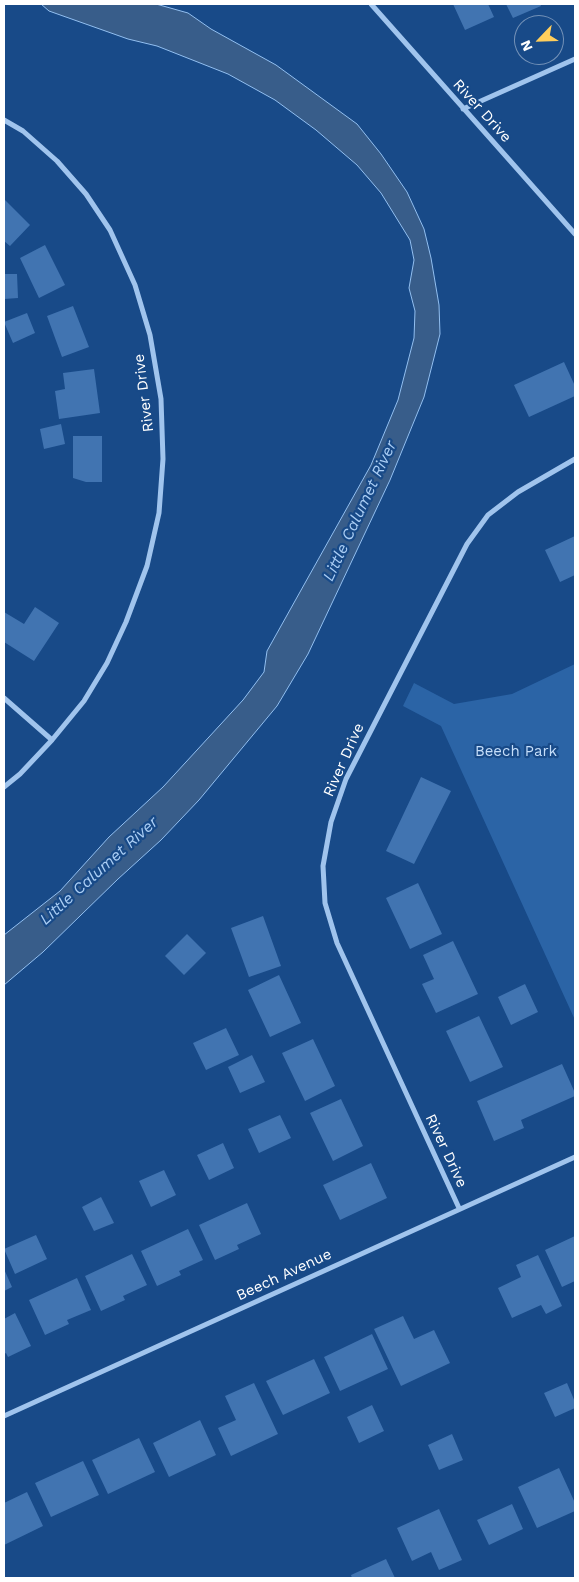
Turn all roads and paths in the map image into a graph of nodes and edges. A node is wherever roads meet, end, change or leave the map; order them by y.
1 (371, 4) edge
2 (575, 59) edge
3 (463, 109) junction
4 (4, 120) edge
5 (575, 234) edge
6 (575, 459) edge
7 (4, 698) edge
8 (52, 740) junction
9 (4, 787) edge
10 (575, 1157) edge
11 (459, 1208) junction
12 (4, 1416) edge

1 - 3 street, River Drive
2 - 3 street
3 - 5 street, River Drive
4 - 8 street, River Drive
6 - 11 street, River Drive
7 - 8 street
8 - 9 street, River Drive
10 - 11 street, Beech Avenue
11 - 12 street, Beech Avenue

